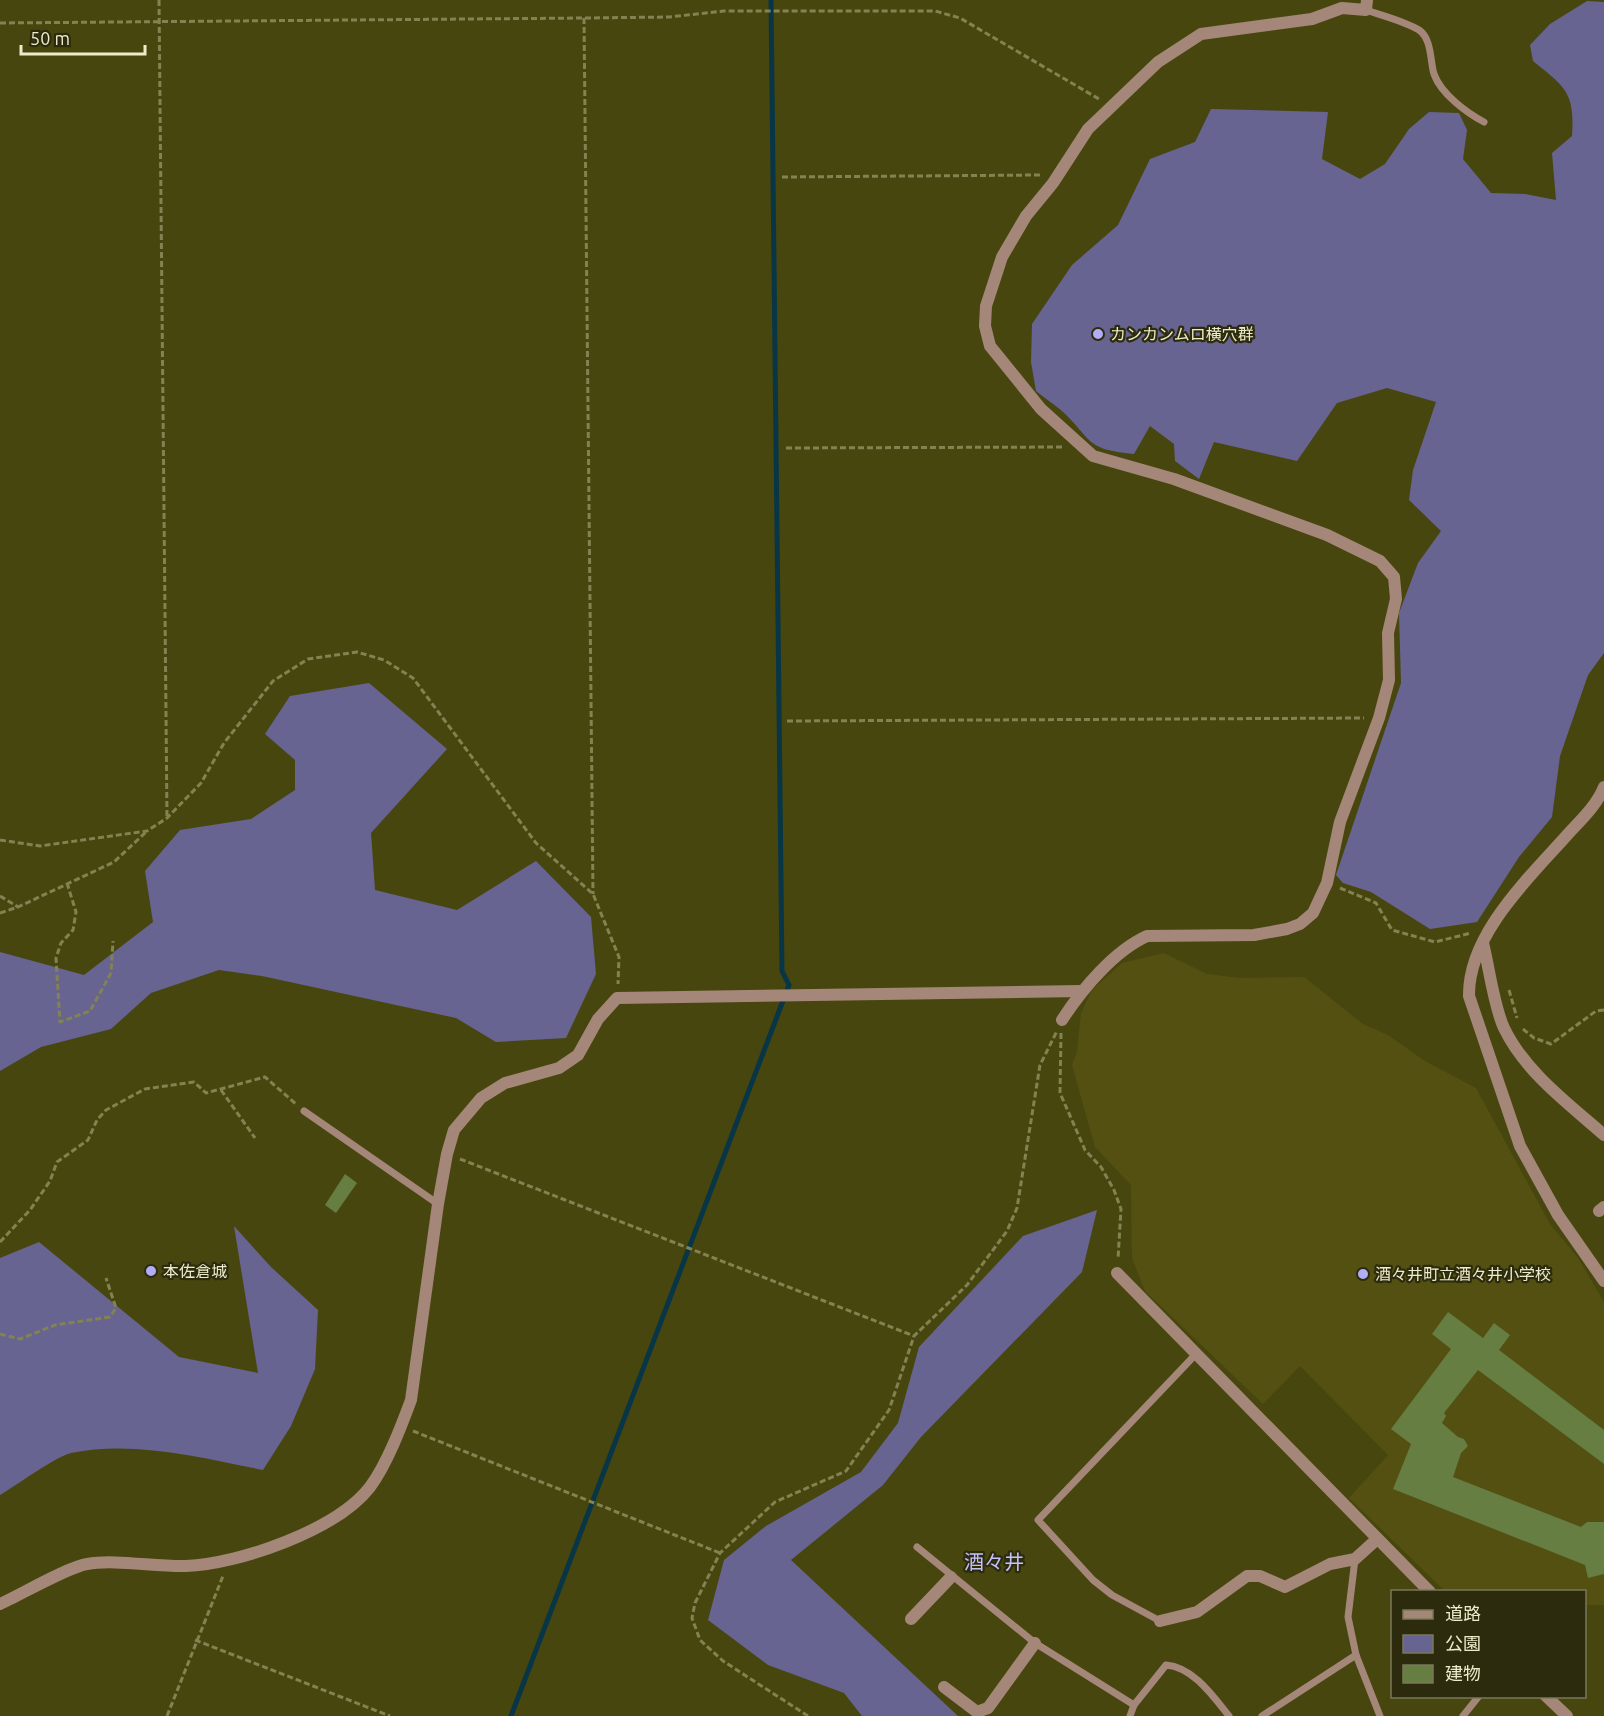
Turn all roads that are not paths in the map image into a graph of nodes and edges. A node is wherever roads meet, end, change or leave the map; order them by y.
1 (1367, 5) edge
2 (1484, 122) dead end
3 (1604, 787) edge
4 (1483, 943) junction
5 (1081, 991) junction
6 (1062, 1020) road end
7 (304, 1111) road end
8 (1604, 1135) edge
9 (438, 1204) junction
10 (1117, 1273) road end
11 (1604, 1281) edge
12 (1196, 1354) junction
13 (1376, 1540) junction
14 (916, 1547) dead end
15 (1355, 1559) junction
16 (951, 1576) junction
17 (1428, 1590) edge
18 (0, 1604) edge
19 (911, 1619) dead end
20 (1160, 1621) joint
21 (1035, 1643) junction
22 (1356, 1655) junction
23 (944, 1687) dead end
24 (1477, 1698) edge
25 (1548, 1698) edge
26 (1134, 1705) junction
27 (1130, 1716) edge
28 (1229, 1716) edge
29 (1262, 1716) edge
30 (1380, 1716) edge
31 (1463, 1716) edge
32 (1568, 1716) edge

1 - 2 lane
1 - 5 street
3 - 4 street
4 - 8 street
4 - 11 street
5 - 6 street
5 - 9 street
7 - 9 lane
9 - 18 street
10 - 12 street
12 - 13 street
12 - 20 lane
13 - 15 street
13 - 17 street
14 - 16 lane
15 - 20 street
15 - 22 lane
16 - 19 street
16 - 21 lane
21 - 23 street
21 - 26 lane
22 - 29 lane
22 - 30 lane
24 - 31 lane
25 - 32 street
26 - 27 lane
26 - 28 lane

